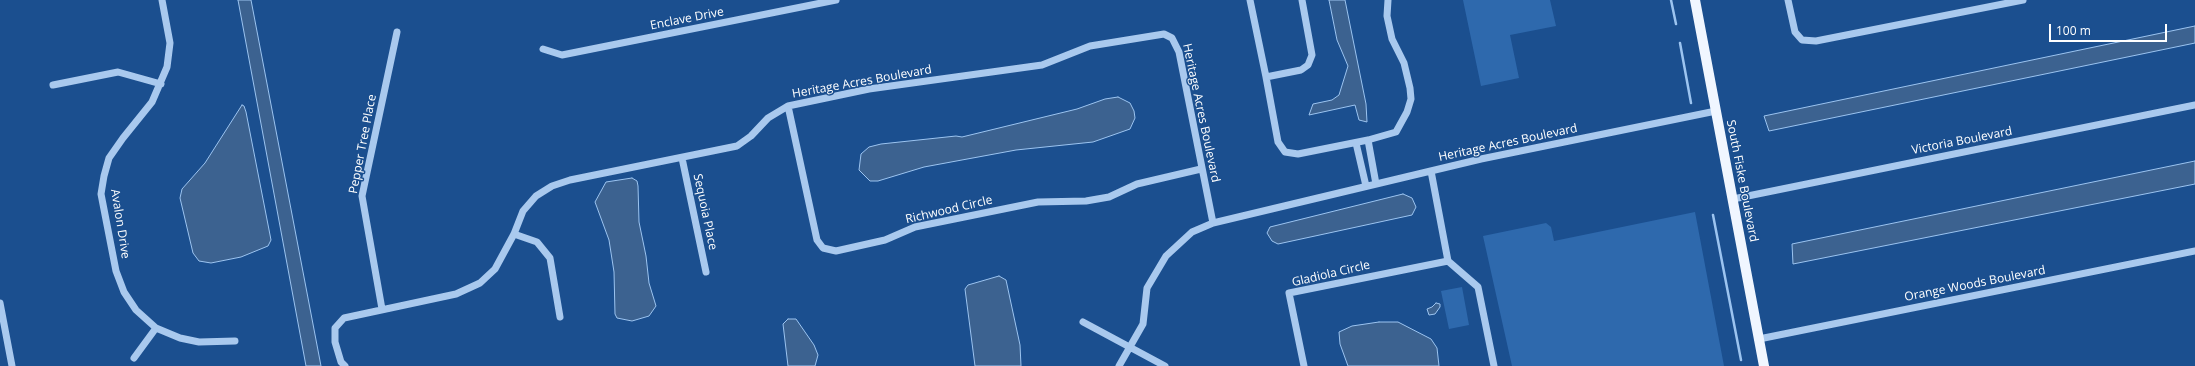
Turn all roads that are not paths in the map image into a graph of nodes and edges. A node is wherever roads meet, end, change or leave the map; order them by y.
1 (162, 0) edge
2 (836, 0) edge
3 (1250, 0) edge
4 (1302, 0) edge
5 (1388, 0) edge
6 (1695, 0) edge
7 (1788, 0) edge
8 (2023, 0) edge
9 (397, 32) dead end
10 (543, 49) dead end
11 (1266, 77) junction
12 (161, 84) junction
13 (53, 85) dead end
14 (2195, 105) edge
15 (788, 106) junction
16 (1716, 111) junction
17 (1368, 140) junction
18 (1356, 143) junction
19 (682, 158) junction
20 (1201, 169) junction
21 (1431, 172) junction
22 (1376, 184) junction
23 (1366, 186) junction
24 (1733, 199) junction
25 (1213, 223) junction
26 (514, 234) junction
27 (2195, 251) edge
28 (1448, 261) junction
29 (706, 272) dead end
30 (0, 304) edge
31 (382, 309) junction
32 (560, 317) dead end
33 (1083, 322) dead end
34 (156, 328) junction
35 (1759, 339) junction
36 (235, 341) dead end
37 (1131, 346) junction
38 (134, 358) dead end
39 (12, 366) edge
40 (345, 366) edge
41 (1119, 366) edge
42 (1165, 366) edge
43 (1304, 366) edge
44 (1494, 366) edge
45 (1764, 366) edge

1 - 12 street, Avalon Drive
2 - 10 street, Enclave Drive
3 - 11 street
4 - 11 street
5 - 17 street
6 - 16 main road, South Fiske Boulevard
7 - 8 street
9 - 31 street, Pepper Tree Place
11 - 18 street
12 - 13 street
12 - 34 street, Avalon Drive
14 - 24 street, Victoria Boulevard
15 - 19 street, Heritage Acres Boulevard
15 - 20 street, Heritage Acres Boulevard
15 - 20 street, Richwood Circle
16 - 21 street, Heritage Acres Boulevard
16 - 24 main road, South Fiske Boulevard
17 - 18 street
17 - 22 street
18 - 23 street
19 - 26 street, Heritage Acres Boulevard
19 - 29 street, Sequoia Place
20 - 25 street, Heritage Acres Boulevard
21 - 22 street, Heritage Acres Boulevard
21 - 28 street
22 - 23 street, Heritage Acres Boulevard
23 - 25 street, Heritage Acres Boulevard
24 - 35 main road, South Fiske Boulevard
25 - 37 street, Heritage Acres Boulevard
26 - 31 street, Heritage Acres Boulevard
26 - 32 street
27 - 35 street, Orange Woods Boulevard
28 - 43 street, Gladiola Circle
28 - 44 street
30 - 39 street
31 - 40 street, Heritage Acres Boulevard
33 - 37 street
34 - 36 street, Avalon Drive
34 - 38 street
35 - 45 main road, South Fiske Boulevard
37 - 41 street, Heritage Acres Boulevard
37 - 42 street

